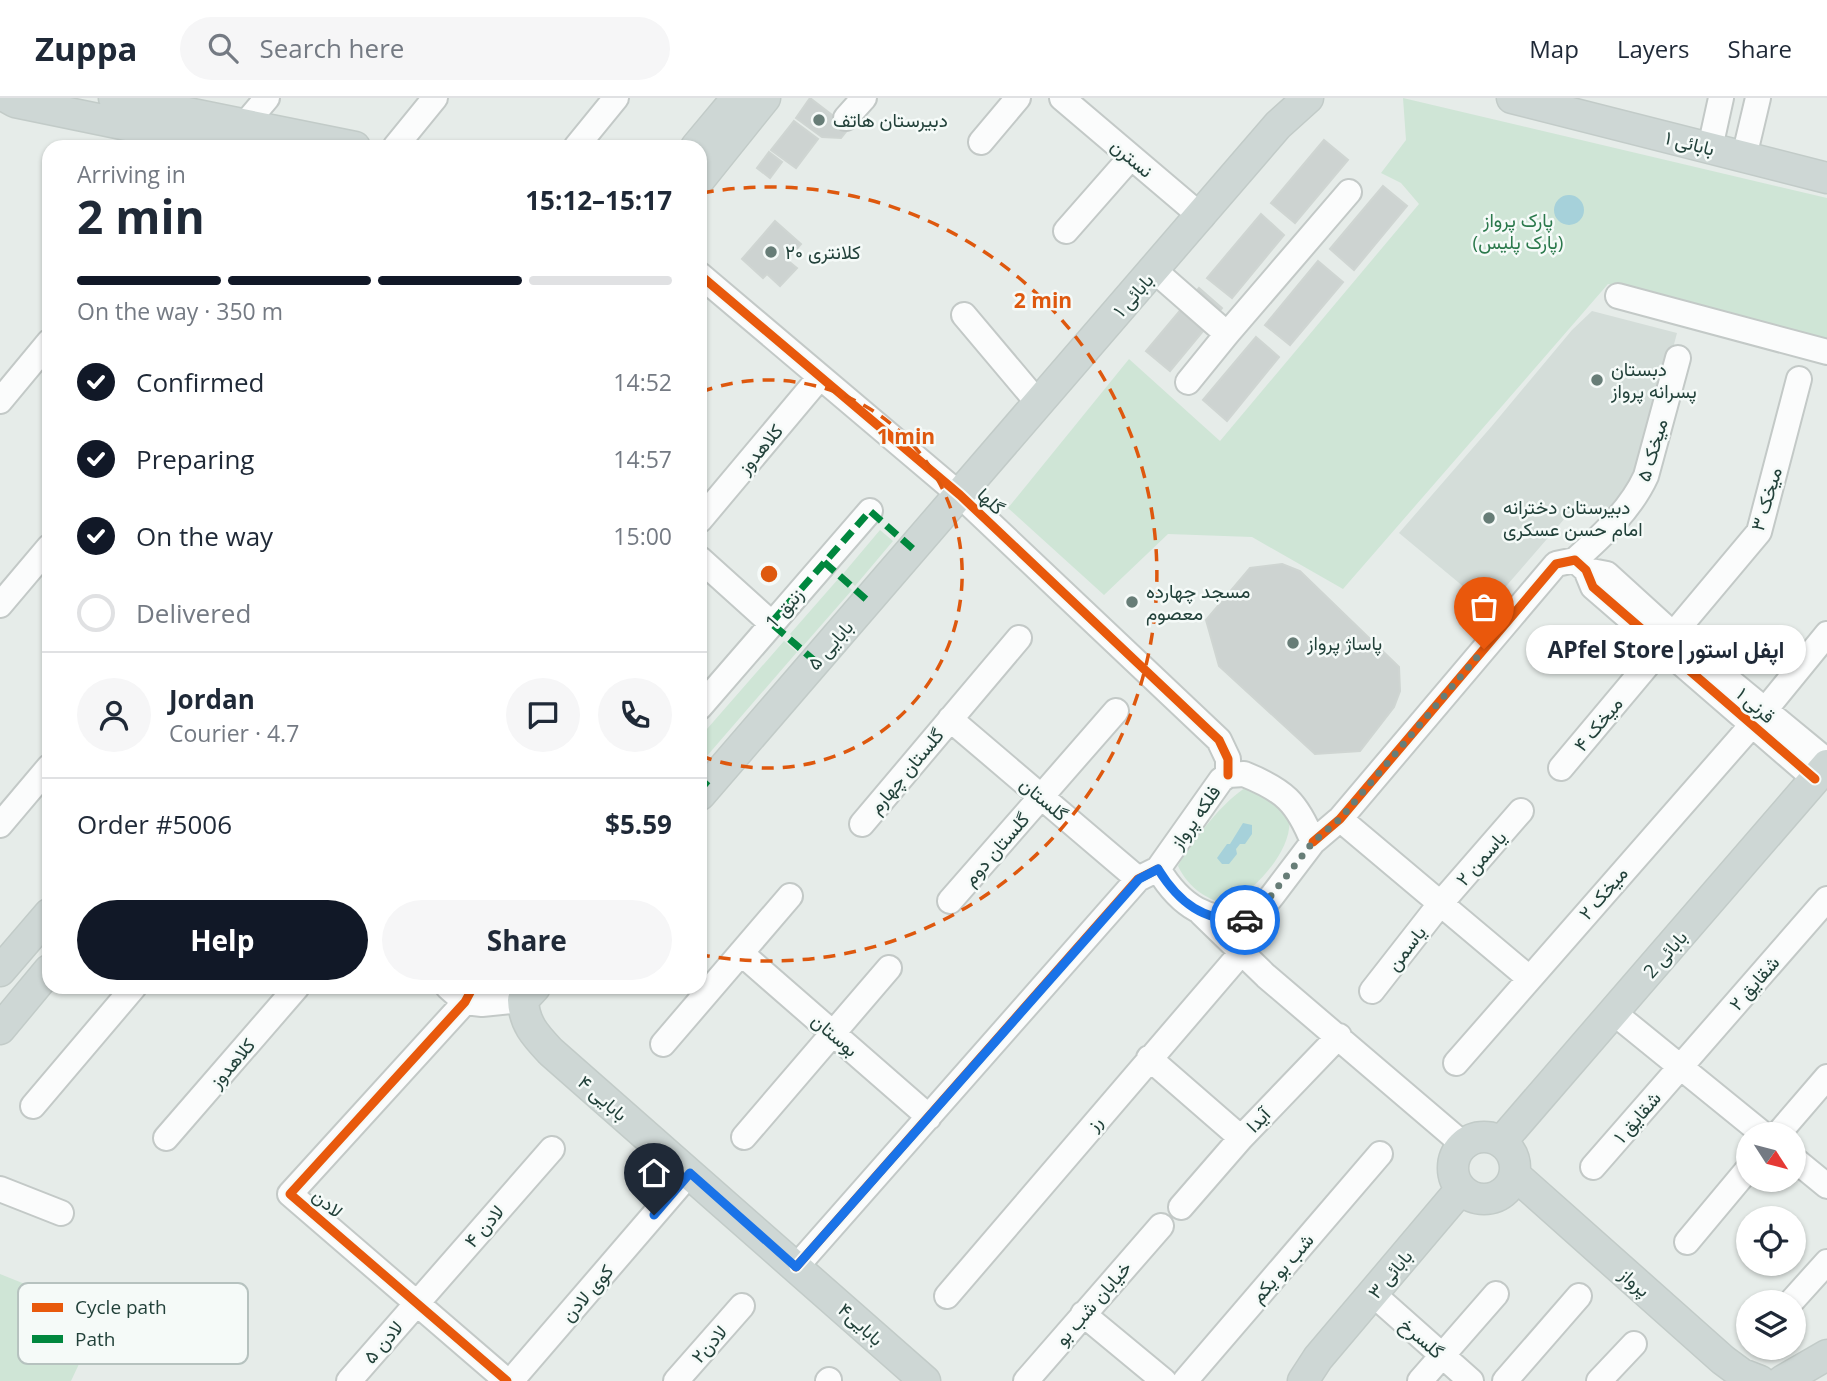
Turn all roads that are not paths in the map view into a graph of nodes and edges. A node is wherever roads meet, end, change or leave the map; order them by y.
1 (8, 98) edge
2 (114, 98) edge
3 (267, 98) edge
4 (435, 98) edge
5 (616, 98) edge
6 (737, 98) edge
7 (765, 98) edge
8 (864, 98) edge
9 (1018, 98) edge
10 (1308, 98) edge
11 (1512, 98) edge
12 (1721, 98) edge
13 (1758, 98) edge
14 (1066, 99) edge
15 (846, 118) dead end
16 (240, 136) edge
17 (282, 140) edge
18 (401, 140) edge
19 (582, 140) edge
20 (702, 140) edge
21 (981, 142) dead end
22 (1710, 148) junction
23 (1131, 157) junction
24 (1744, 157) junction
25 (707, 170) edge
26 (1827, 177) edge
27 (1349, 192) dead end
28 (1202, 217) junction
29 (1066, 231) dead end
30 (1155, 271) junction
31 (707, 281) edge
32 (1618, 296) dead end
33 (964, 315) dead end
34 (1227, 334) junction
35 (42, 350) edge
36 (1827, 352) edge
37 (1678, 358) dead end
38 (820, 377) junction
39 (1799, 379) dead end
40 (1188, 382) dead end
41 (0, 401) edge
42 (1039, 404) junction
43 (960, 495) junction
44 (870, 511) dead end
45 (707, 512) edge
46 (42, 555) edge
47 (707, 565) edge
48 (1580, 565) junction
49 (0, 605) edge
50 (771, 623) junction
51 (1827, 634) edge
52 (1019, 638) dead end
53 (1669, 642) junction
54 (707, 699) edge
55 (1116, 711) dead end
56 (1758, 717) junction
57 (950, 719) junction
58 (1561, 768) dead end
59 (1824, 770) edge
60 (42, 775) edge
61 (1228, 775) junction
62 (707, 787) edge
63 (1041, 796) junction
64 (1521, 811) dead end
65 (1340, 819) junction
66 (862, 824) dead end
67 (0, 825) edge
68 (1313, 842) junction
69 (1148, 874) junction
70 (790, 896) dead end
71 (1827, 899) edge
72 (950, 901) dead end
73 (1440, 904) junction
74 (1198, 910) junction
75 (1252, 920) junction
76 (42, 921) edge
77 (1242, 952) junction
78 (741, 953) junction
79 (4, 959) edge
80 (890, 968) dead end
81 (1266, 976) junction
82 (42, 978) edge
83 (1530, 978) junction
84 (1373, 991) dead end
85 (707, 993) edge
86 (128, 994) edge
87 (292, 994) edge
88 (460, 994) edge
89 (465, 994) edge
90 (529, 994) edge
91 (706, 994) edge
92 (1614, 1013) junction
93 (0, 1029) edge
94 (833, 1034) junction
95 (1339, 1036) junction
96 (663, 1044) dead end
97 (1149, 1058) junction
98 (1456, 1063) dead end
99 (1680, 1067) junction
100 (1827, 1077) edge
101 (33, 1106) dead end
102 (929, 1117) junction
103 (1748, 1122) edge
104 (1788, 1122) edge
105 (744, 1137) dead end
106 (166, 1138) dead end
107 (1241, 1138) junction
108 (1501, 1142) junction
109 (1464, 1145) junction
110 (552, 1149) dead end
111 (1380, 1154) dead end
112 (1593, 1167) dead end
113 (1806, 1169) edge
114 (690, 1173) junction
115 (1510, 1183) junction
116 (1736, 1183) edge
117 (1827, 1186) edge
118 (0, 1189) edge
119 (1461, 1189) junction
120 (1181, 1206) dead end
121 (61, 1213) dead end
122 (1161, 1226) dead end
123 (1687, 1242) dead end
124 (1827, 1262) edge
125 (796, 1267) junction
126 (1802, 1290) edge
127 (1373, 1294) junction
128 (1496, 1294) dead end
129 (947, 1296) dead end
130 (1579, 1296) dead end
131 (417, 1303) junction
132 (742, 1306) dead end
133 (1083, 1314) junction
134 (1634, 1344) dead end
135 (1442, 1355) junction
136 (1827, 1355) edge
137 (1310, 1369) edge
138 (349, 1381) edge
139 (509, 1381) edge
140 (676, 1381) edge
141 (925, 1381) edge
142 (1026, 1381) edge
143 (1164, 1381) edge
144 (1185, 1381) edge
145 (1291, 1381) edge
146 (1420, 1381) edge
147 (1471, 1381) edge
148 (1505, 1381) edge
149 (1599, 1381) edge
150 (1716, 1381) edge
151 (1760, 1381) edge
152 (1782, 1381) edge

1 - 16 main road
2 - 16 main road
3 - 16 street
4 - 18 street
5 - 19 street
6 - 20 main road
7 - 25 main road
8 - 15 street
9 - 21 street
10 - 28 main road, بابائی ۱
11 - 22 main road, بابائی ۱
12 - 22 street
13 - 24 street
14 - 23 street, نسترن
16 - 17 main road
22 - 24 main road, بابائی ۱
23 - 28 street, نسترن
23 - 29 street
24 - 26 main road, بابائی ۱
27 - 34 street
28 - 30 main road, بابائی ۱
30 - 34 street
30 - 42 main road, بابائی ۱
31 - 38 street, گلها
32 - 36 street
33 - 42 street
34 - 40 street
35 - 41 street
37 - 48 street, میخک ۵
38 - 43 street, گلها
38 - 45 street, کلاهدوز
39 - 53 street, میخک ۳
42 - 43 main road, بابائی ۱
43 - 61 street, گلها
43 - 62 main road, ۵ بابایی
44 - 50 street, زنبق 1
46 - 49 street
47 - 50 street
48 - 53 street, قرنی ۱
48 - 65 street, میخک ۵
50 - 54 street, زنبق 1
51 - 56 street, میخک ۲
52 - 57 street, گلستان چهارم
53 - 56 street, قرنی ۱
53 - 58 street, میخک ۴
55 - 63 street, گلستان دوم
56 - 59 street, قرنی ۱
56 - 83 street, میخک ۲
57 - 63 street, گلستان
57 - 66 street, گلستان چهارم
59 - 92 main road, بابائی 2
60 - 67 street
61 - 68 street, فلکه پرواز
61 - 69 street, فلکه پرواز
63 - 69 street, گلستان
63 - 72 street, گلستان دوم
64 - 73 street, یاسمن ۲
65 - 68 street, میخک ۵
65 - 73 street
68 - 75 street
69 - 74 street, فلکه پرواز
69 - 102 street
70 - 78 street
71 - 99 street, شقایق ۲
73 - 83 street
73 - 84 street, یاسمن
74 - 75 street, فلکه پرواز
74 - 77 street
75 - 81 street
76 - 79 main road
77 - 81 street
77 - 97 street, رز
78 - 85 street
78 - 94 street, بوستان
80 - 94 street
81 - 95 street
82 - 93 main road
83 - 98 street, میخک ۲
86 - 101 street
87 - 106 street, کلاهدوز
88 - 131 street, لادن
89 - 90 street
90 - 114 main road, بابایی ۴
91 - 96 street
92 - 99 street
92 - 108 main road, بابائی 2
94 - 102 street, بوستان
94 - 105 street
95 - 107 street, آیدا
95 - 109 street
97 - 107 street
97 - 129 street, رز
99 - 103 street
99 - 112 street, شقایق ۱
100 - 104 street
102 - 125 street
107 - 120 street, آیدا
108 - 109 main road
108 - 115 main road
109 - 119 main road
110 - 131 street, لادن ۴
111 - 144 street, شب بو یکم
113 - 117 street
114 - 125 main road, بابایی ۴
114 - 139 street, کوی لادن
115 - 119 main road
115 - 150 main road, پرواز
115 - 151 main road, پرواز
116 - 123 street
118 - 121 street
119 - 127 main road, بابائی ۳
122 - 133 street, خیابان شب بو
124 - 126 street
125 - 141 main road, بابایی۴
127 - 135 street, گلسرخ
127 - 137 main road, بابائی ۳
128 - 135 street
130 - 148 street
131 - 138 street, لادن ۵
131 - 139 street, لادن
132 - 140 street, لادن۲
133 - 142 street, خیابان شب بو
133 - 143 street
134 - 149 street
135 - 146 street
135 - 147 street, گلسرخ
136 - 152 main road
137 - 145 main road, بابائی ۳

